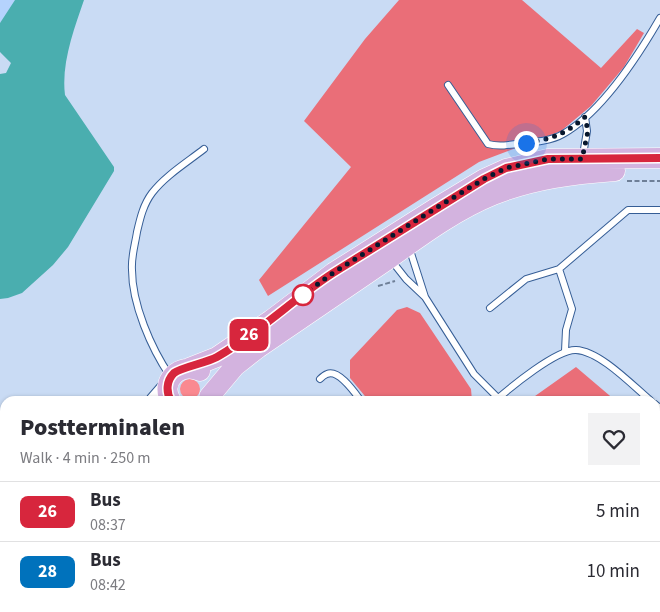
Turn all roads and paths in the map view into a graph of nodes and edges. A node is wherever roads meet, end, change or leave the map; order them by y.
1 (660, 18) edge
2 (448, 85) dead end
3 (585, 117) junction
4 (204, 149) dead end
5 (660, 158) edge
6 (582, 159) junction
7 (660, 168) edge
8 (660, 180) edge
9 (622, 182) dead end
10 (660, 210) edge
11 (394, 246) junction
12 (559, 269) junction
13 (425, 297) junction
14 (490, 308) dead end
15 (565, 351) junction
16 (189, 368) junction
17 (320, 379) dead end
18 (170, 388) edge
19 (160, 396) edge
20 (209, 396) edge
21 (211, 396) edge
22 (355, 396) edge
23 (493, 396) edge
24 (501, 396) edge
25 (646, 396) edge

1 - 3 lane
2 - 3 lane
3 - 6 lane
4 - 18 lane
5 - 6 main road
6 - 11 main road
7 - 11 main road
8 - 9 path
10 - 12 lane
11 - 13 lane
11 - 13 lane
11 - 16 main road
11 - 21 main road
12 - 14 lane
12 - 15 lane
13 - 23 lane
15 - 24 lane
15 - 25 lane
16 - 18 main road
16 - 20 main road
17 - 22 lane
18 - 19 street

